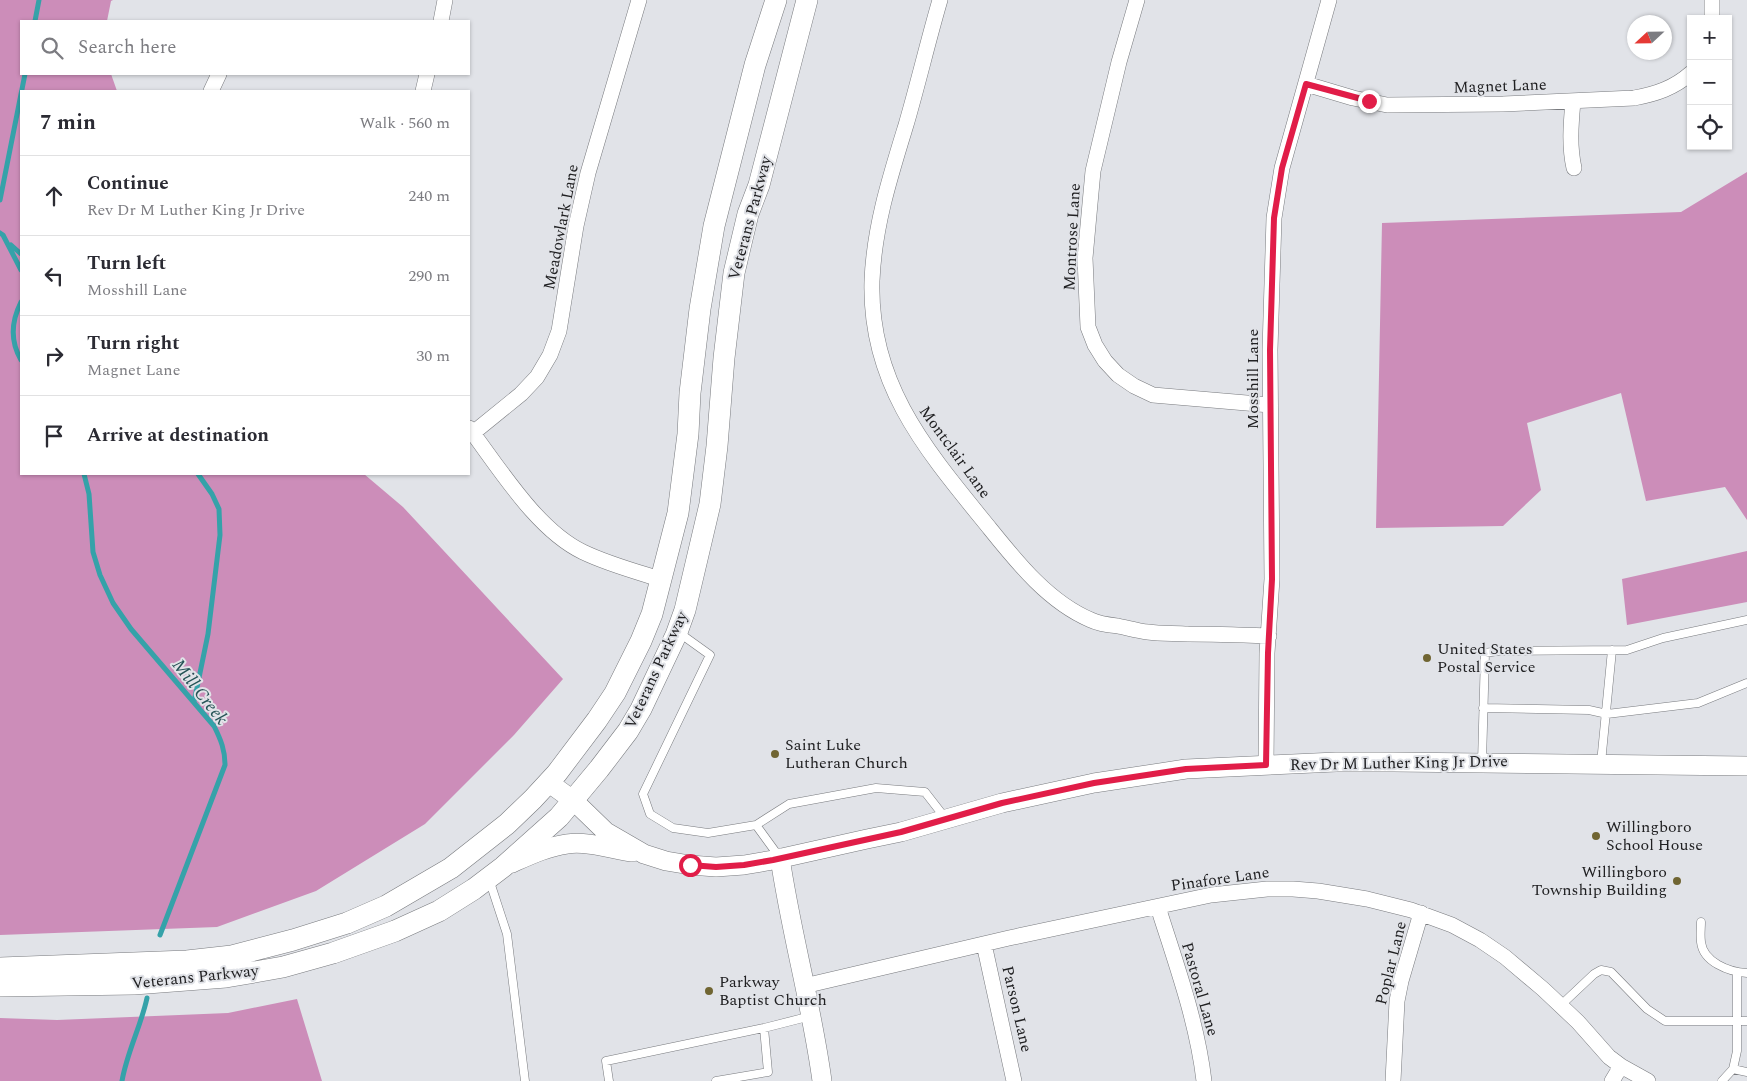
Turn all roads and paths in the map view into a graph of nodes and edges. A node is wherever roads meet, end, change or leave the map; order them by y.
1 (445, 0) edge
2 (639, 0) edge
3 (776, 0) edge
4 (807, 0) edge
5 (940, 0) edge
6 (1136, 0) edge
7 (1329, 0) edge
8 (1712, 0) edge
9 (1712, 15) edge
10 (441, 20) edge
11 (219, 75) edge
12 (427, 75) edge
13 (1687, 76) edge
14 (1306, 84) junction
15 (211, 90) edge
16 (423, 90) edge
17 (1573, 101) junction
18 (1574, 168) dead end
19 (1270, 405) junction
20 (471, 431) edge
21 (660, 579) junction
22 (1747, 620) edge
23 (677, 631) junction
24 (1269, 636) junction
25 (1612, 650) junction
26 (1747, 684) edge
27 (1483, 708) junction
28 (1607, 714) junction
29 (1482, 762) junction
30 (1601, 763) junction
31 (1266, 765) junction
32 (1747, 766) edge
33 (548, 782) junction
34 (574, 801) junction
35 (946, 819) junction
36 (756, 825) junction
37 (644, 854) junction
38 (780, 858) junction
39 (496, 873) junction
40 (1158, 906) junction
41 (1422, 913) junction
42 (1701, 922) dead end
43 (984, 944) junction
44 (0, 968) edge
45 (1737, 972) junction
46 (1747, 973) edge
47 (0, 986) edge
48 (804, 986) junction
49 (1560, 1006) junction
50 (811, 1016) junction
51 (1737, 1021) junction
52 (1747, 1021) edge
53 (764, 1028) junction
54 (1621, 1066) junction
55 (1733, 1069) junction
56 (1747, 1072) edge
57 (525, 1081) edge
58 (609, 1081) edge
59 (716, 1081) edge
60 (822, 1081) edge
61 (1014, 1081) edge
62 (1204, 1081) edge
63 (1393, 1081) edge
64 (1612, 1081) edge
65 (1648, 1081) edge
66 (1722, 1081) edge

1 - 10 street
2 - 20 street, Meadowlark Lane
3 - 21 main road, Veterans Parkway
4 - 23 main road, Veterans Parkway
5 - 24 street, Montclair Lane
6 - 19 street, Montrose Lane
7 - 14 street, Mosshill Lane
8 - 9 street
11 - 15 street
12 - 16 street
13 - 17 street, Magnet Lane
14 - 17 street, Magnet Lane
14 - 19 street, Mosshill Lane
17 - 18 street
19 - 24 street, Mosshill Lane
20 - 21 street
21 - 33 main road, Veterans Parkway
22 - 25 lane
23 - 34 main road, Veterans Parkway
23 - 36 lane
24 - 31 street, Mosshill Lane
25 - 27 lane
25 - 28 lane
26 - 28 lane
27 - 28 lane
27 - 29 lane
28 - 30 lane
29 - 30 street, Rev Dr M Luther King Jr Drive
29 - 31 street, Rev Dr M Luther King Jr Drive
30 - 32 street, Rev Dr M Luther King Jr Drive
31 - 35 street, Rev Dr M Luther King Jr Drive
33 - 34 street, Rev Dr M Luther King Jr Drive
33 - 44 main road, Veterans Parkway
34 - 37 street, Rev Dr M Luther King Jr Drive
34 - 39 main road, Veterans Parkway
35 - 36 lane
35 - 38 street, Rev Dr M Luther King Jr Drive
36 - 38 lane
37 - 38 street, Rev Dr M Luther King Jr Drive
37 - 39 street
38 - 48 street
39 - 47 main road, Veterans Parkway
39 - 57 lane
40 - 41 street, Pinafore Lane
40 - 43 street, Pinafore Lane
40 - 62 street, Pastoral Lane
41 - 49 street, Pinafore Lane
41 - 63 street, Poplar Lane
42 - 45 lane
43 - 48 street, Pinafore Lane
43 - 61 street, Parson Lane
45 - 46 lane
45 - 51 lane
48 - 50 street
49 - 51 lane
49 - 54 street, Pinafore Lane
50 - 53 lane
50 - 60 street
51 - 52 lane
51 - 55 lane
53 - 58 lane
53 - 59 lane
54 - 64 street
54 - 65 street, Pinafore Lane
55 - 56 lane
55 - 66 lane

